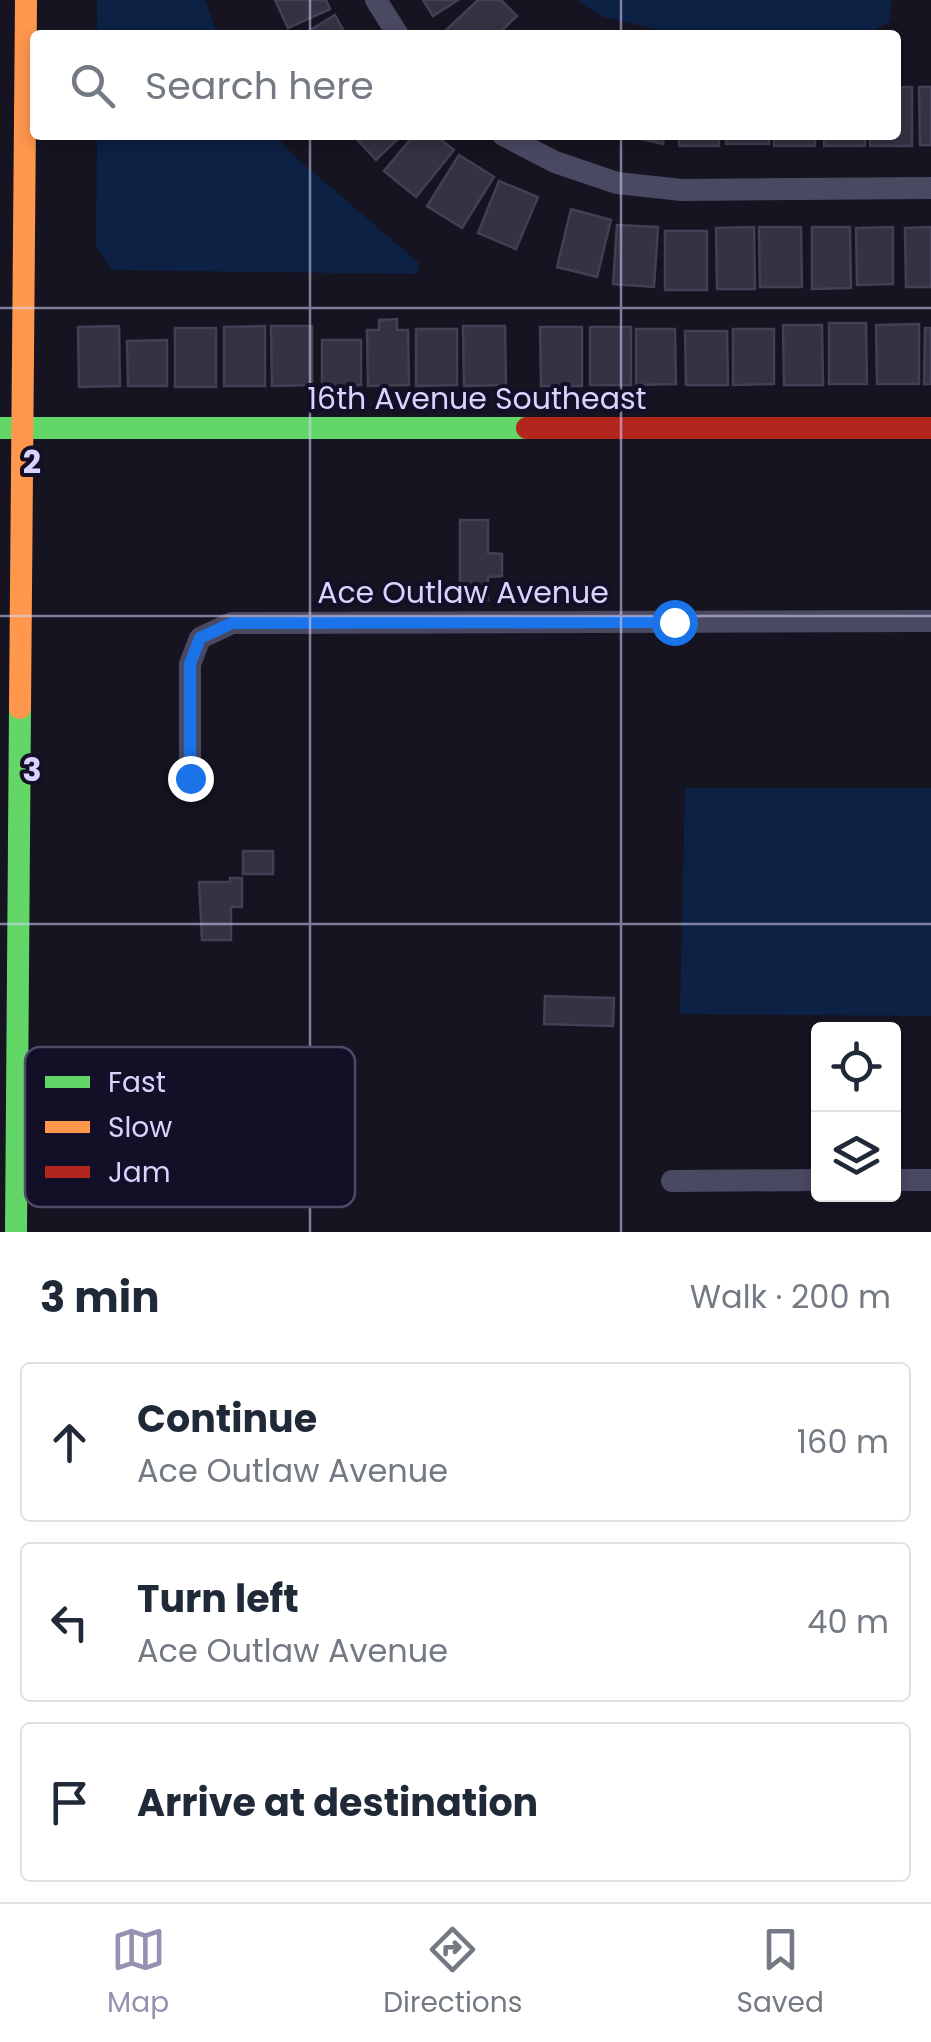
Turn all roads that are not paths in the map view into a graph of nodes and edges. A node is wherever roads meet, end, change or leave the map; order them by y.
1 (26, 0) edge
2 (376, 0) edge
3 (395, 30) edge
4 (513, 140) edge
5 (931, 188) edge
6 (931, 428) edge
7 (11, 429) edge
8 (931, 622) edge
9 (190, 778) dead end
10 (811, 1180) edge
11 (901, 1180) edge
12 (931, 1180) edge
13 (672, 1181) dead end
14 (16, 1232) edge

1 - 7 street
2 - 3 street
4 - 5 street
6 - 7 street, 16th Avenue Southeast
7 - 14 street
8 - 9 street, Ace Outlaw Avenue
10 - 13 street
11 - 12 street

